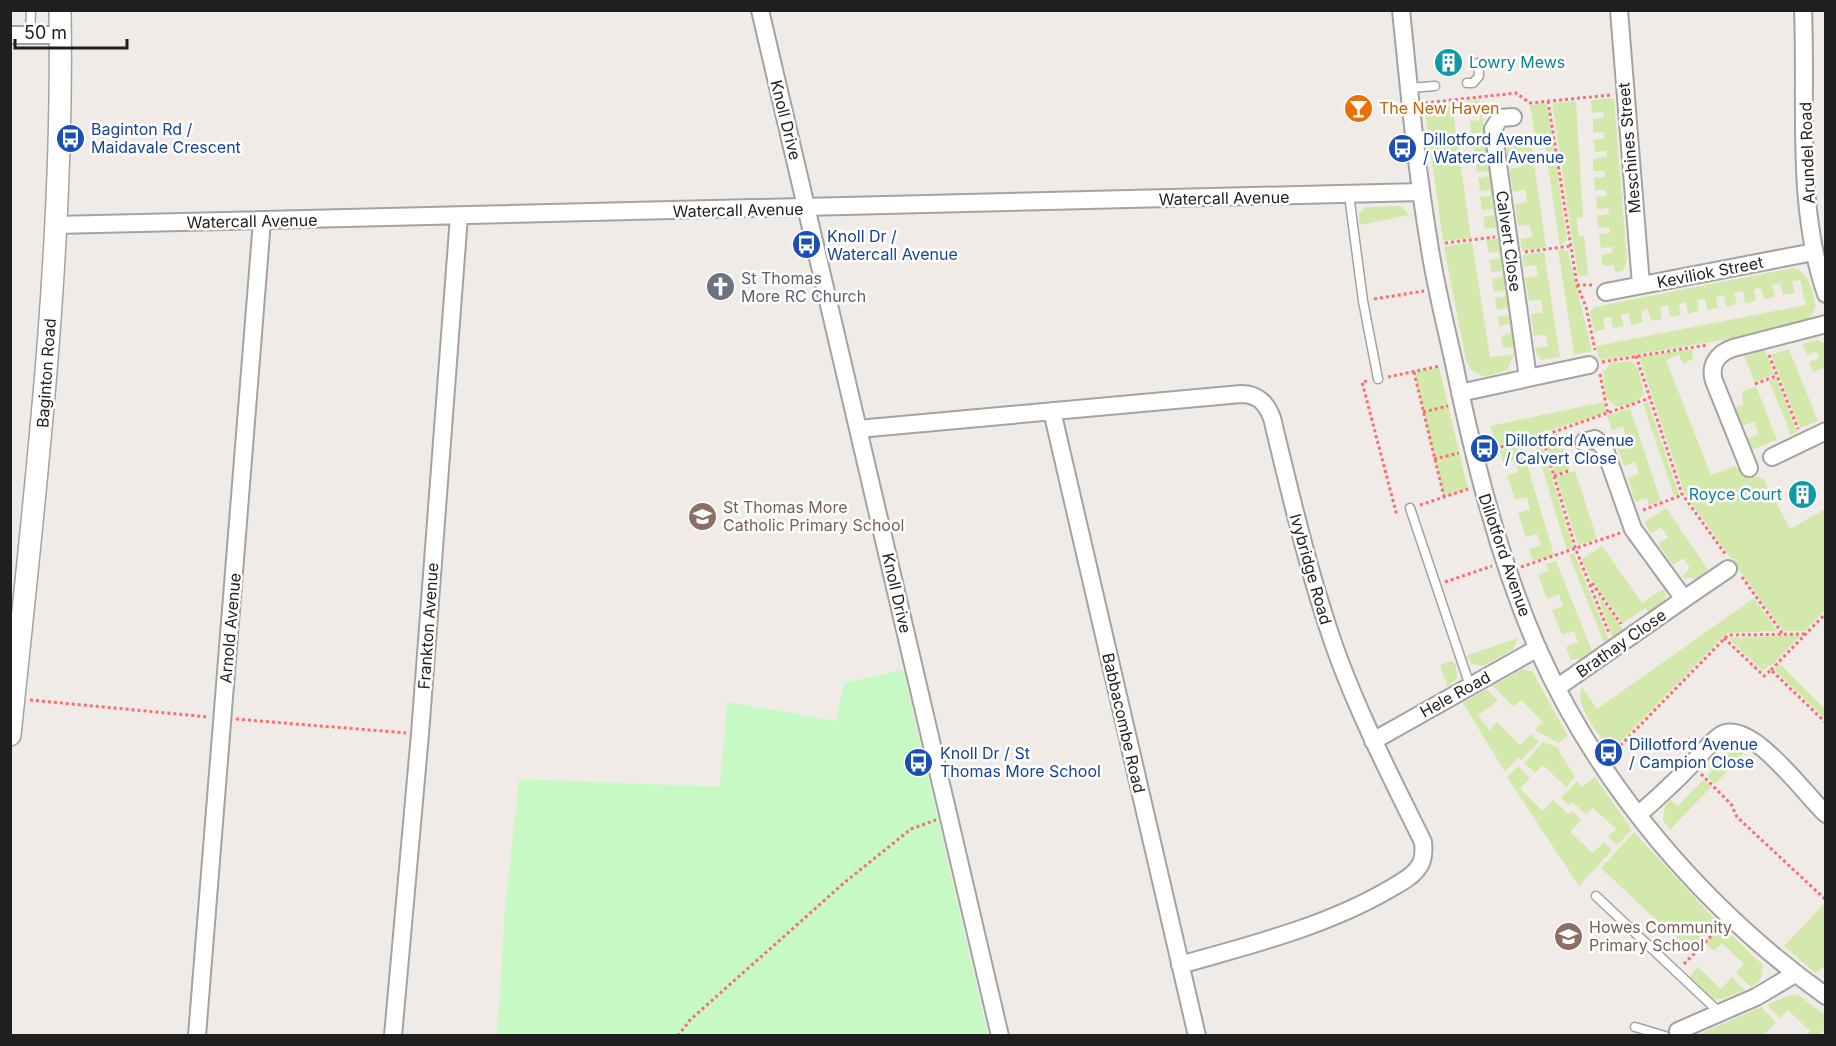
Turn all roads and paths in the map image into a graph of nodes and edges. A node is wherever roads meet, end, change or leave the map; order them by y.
1 (31, 10) edge
2 (60, 10) edge
3 (759, 10) edge
4 (1401, 10) edge
5 (1619, 10) edge
6 (1803, 10) edge
7 (10, 35) edge
8 (60, 35) junction
9 (30, 36) junction
10 (1478, 63) dead end
11 (1467, 83) dead end
12 (1435, 86) dead end
13 (1624, 94) junction
14 (1410, 97) junction
15 (1548, 101) junction
16 (1513, 117) dead end
17 (1421, 192) junction
18 (1349, 195) junction
19 (807, 208) junction
20 (459, 216) junction
21 (262, 221) junction
22 (55, 225) junction
23 (1508, 235) junction
24 (1429, 245) junction
25 (1570, 246) junction
26 (1814, 252) junction
27 (1511, 254) junction
28 (1641, 285) junction
29 (1437, 288) junction
30 (1606, 292) dead end
31 (1826, 294) edge
32 (1363, 301) junction
33 (1826, 324) edge
34 (1763, 342) junction
35 (1713, 344) dead end
36 (1636, 356) junction
37 (1595, 363) junction
38 (1454, 364) junction
39 (1414, 372) junction
40 (1777, 376) junction
41 (1528, 378) junction
42 (1378, 379) junction
43 (1755, 384) dead end
44 (1461, 398) junction
45 (1650, 398) junction
46 (1052, 411) junction
47 (1423, 412) junction
48 (1608, 414) junction
49 (858, 429) junction
50 (1798, 429) dead end
51 (1826, 431) edge
52 (1542, 436) junction
53 (1584, 442) dead end
54 (1473, 452) junction
55 (1772, 457) dead end
56 (1434, 459) junction
57 (1749, 468) dead end
58 (1571, 470) dead end
59 (1554, 476) junction
60 (1481, 484) junction
61 (1682, 494) junction
62 (1444, 497) junction
63 (1410, 508) junction
64 (1630, 522) junction
65 (1576, 549) junction
66 (1507, 566) junction
67 (1732, 567) junction
68 (1589, 579) junction
69 (1434, 586) junction
70 (1684, 599) junction
71 (1826, 613) edge
72 (1782, 633) junction
73 (1806, 633) junction
74 (1631, 638) junction
75 (1724, 638) junction
76 (1538, 648) junction
77 (1615, 648) junction
78 (1770, 670) junction
79 (1470, 686) junction
80 (1558, 687) junction
81 (14, 698) junction
82 (222, 718) junction
83 (1826, 723) edge
84 (420, 734) junction
85 (10, 735) edge
86 (1373, 741) junction
87 (1603, 764) junction
88 (1691, 765) junction
89 (1826, 814) edge
90 (949, 815) junction
91 (1638, 815) junction
92 (1596, 896) dead end
93 (1826, 900) edge
94 (1731, 916) junction
95 (1180, 965) junction
96 (1677, 972) junction
97 (1795, 974) junction
98 (1826, 996) edge
99 (1720, 1013) junction
100 (1635, 1027) dead end
101 (1670, 1034) edge
102 (197, 1035) edge
103 (393, 1035) edge
104 (678, 1035) edge
105 (1000, 1035) edge
106 (1197, 1035) edge

1 - 9 lane
2 - 8 street, Baginton Road
3 - 19 street, Knoll Drive
4 - 14 street, Dillotford Avenue
5 - 13 street, Meschines Street
6 - 26 street, Arundel Road
7 - 9 street
8 - 9 street
8 - 22 street, Baginton Road
10 - 11 lane
12 - 14 lane
13 - 15 path
13 - 28 street, Meschines Street
14 - 15 path
14 - 17 street, Dillotford Avenue
15 - 25 path
16 - 23 street, Calvert Close
17 - 18 street, Watercall Avenue
17 - 24 street, Dillotford Avenue
18 - 19 street, Watercall Avenue
18 - 32 lane
19 - 20 street, Watercall Avenue
19 - 49 street, Knoll Drive
20 - 21 street, Watercall Avenue
20 - 84 street, Frankton Avenue
21 - 22 street, Watercall Avenue
21 - 82 street, Arnold Avenue
22 - 81 street, Baginton Road
23 - 24 path
23 - 27 street, Calvert Close
24 - 29 street, Dillotford Avenue
25 - 27 path
25 - 37 path
26 - 28 street, Keviliok Street
26 - 31 street, Arundel Road
27 - 41 street, Calvert Close
28 - 30 street, Keviliok Street
29 - 32 path
29 - 38 street, Dillotford Avenue
32 - 42 lane
33 - 34 street
34 - 40 path
34 - 57 street
35 - 36 path
36 - 37 path
36 - 45 path
37 - 41 street
37 - 48 path
38 - 39 path
38 - 44 street, Dillotford Avenue
39 - 42 path
39 - 47 path
40 - 43 path
40 - 50 path
41 - 44 street
42 - 63 path
44 - 47 path
44 - 54 street, Dillotford Avenue
45 - 48 path
45 - 61 path
46 - 49 street, Ivybridge Road
46 - 86 street, Ivybridge Road
46 - 95 street, Babbacombe Road
47 - 56 path
48 - 52 path
49 - 90 street, Knoll Drive
51 - 55 street
52 - 54 path
52 - 59 path
53 - 64 street, Brathay Close
54 - 56 path
54 - 60 street, Dillotford Avenue
56 - 62 path
58 - 59 path
59 - 65 path
60 - 62 path
60 - 66 street, Dillotford Avenue
61 - 64 path
61 - 67 path
62 - 63 path
63 - 69 lane
64 - 65 path
64 - 70 street, Brathay Close
65 - 66 path
65 - 68 path
66 - 69 path
66 - 76 street, Dillotford Avenue
67 - 70 street, Brathay Close
67 - 72 path
68 - 74 path
68 - 77 path
69 - 79 lane
70 - 74 street, Brathay Close
71 - 73 path
72 - 73 path
72 - 75 path
73 - 78 path
74 - 77 street, Brathay Close
75 - 78 path
75 - 87 path
76 - 79 street, Hele Road
76 - 80 street, Dillotford Avenue
77 - 80 street, Brathay Close
78 - 83 path
79 - 86 street, Hele Road
80 - 87 street, Dillotford Avenue
81 - 82 path
81 - 85 street, Baginton Road
82 - 84 path
82 - 102 street, Arnold Avenue
84 - 103 street, Frankton Avenue
86 - 95 street, Ivybridge Road
87 - 91 street, Dillotford Avenue
88 - 89 street
88 - 91 street
88 - 93 path
90 - 104 path
90 - 105 street, Knoll Drive
91 - 94 street, Dillotford Avenue
92 - 96 lane
94 - 96 path
94 - 97 street, Dillotford Avenue
95 - 106 street, Babbacombe Road
96 - 99 lane
97 - 98 street, Dillotford Avenue
97 - 99 street
99 - 101 street
100 - 101 lane

